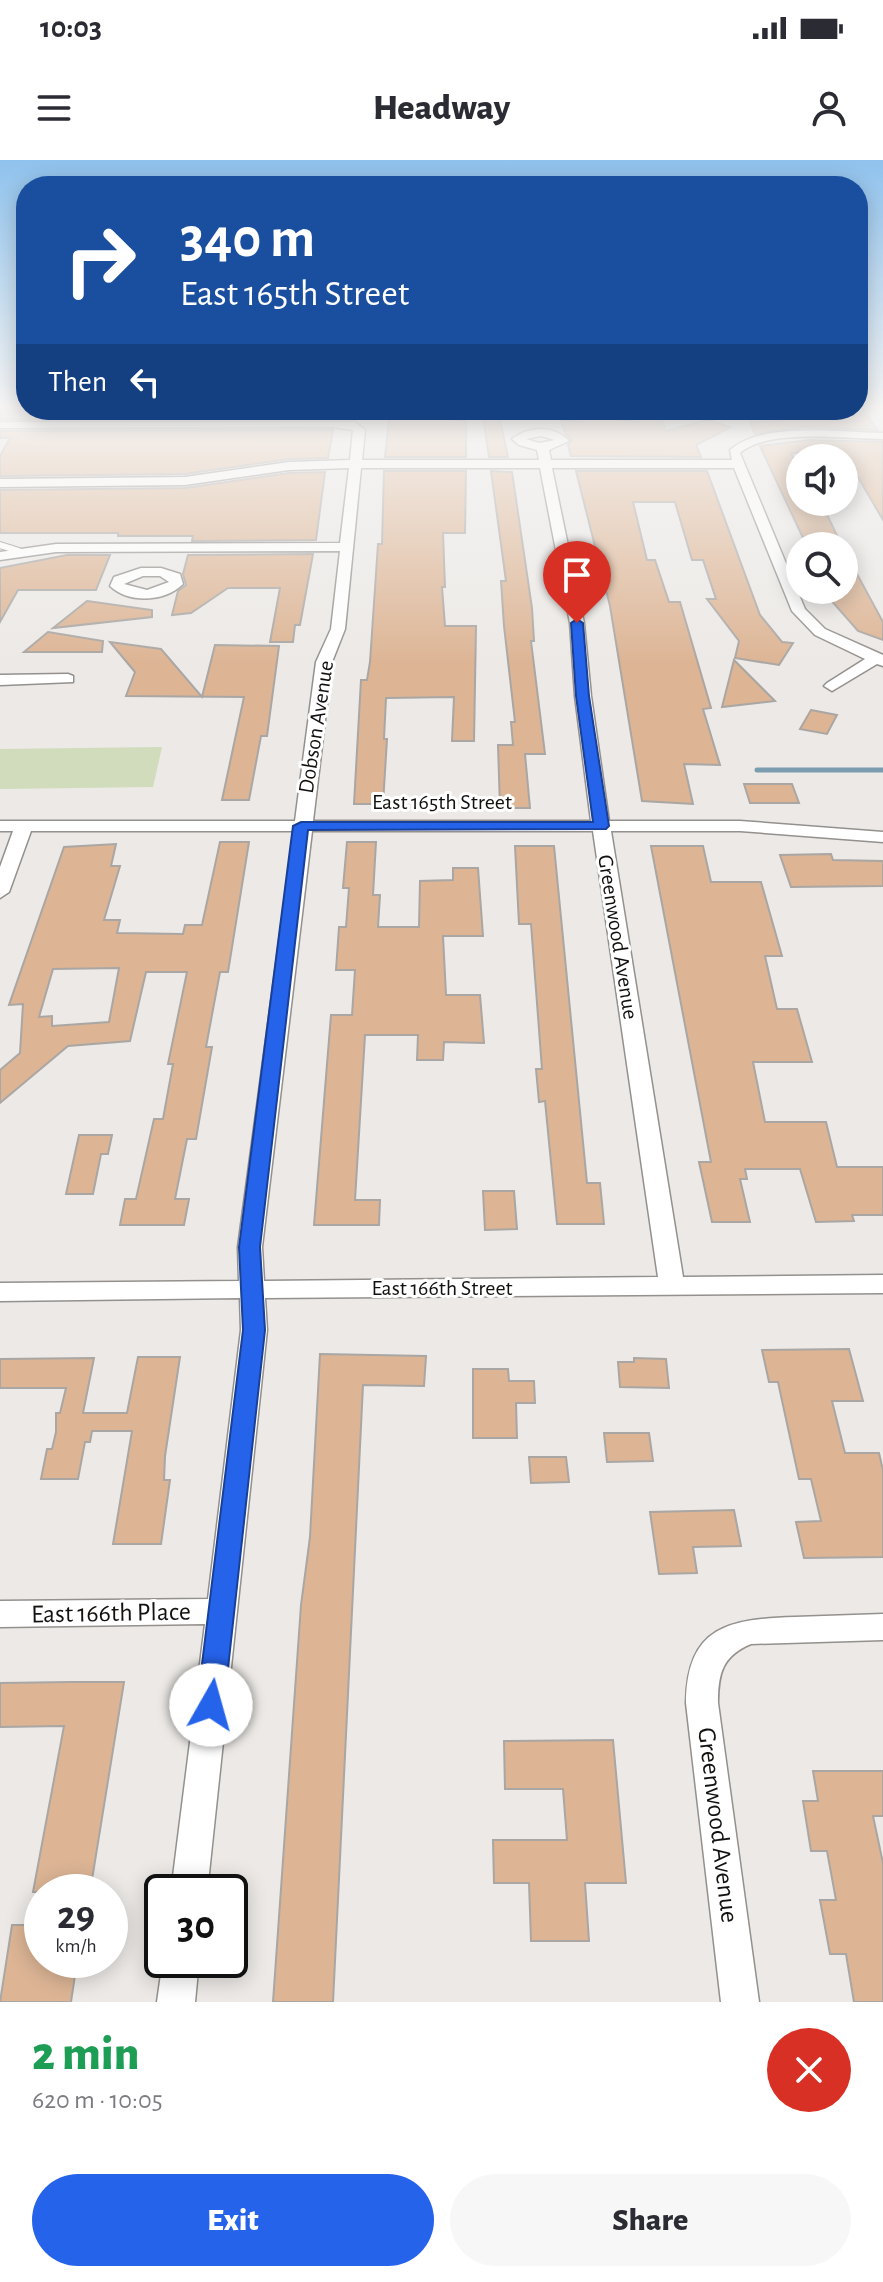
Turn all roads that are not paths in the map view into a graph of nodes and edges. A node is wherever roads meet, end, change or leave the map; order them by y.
1 (353, 491) edge
2 (550, 491) edge
3 (750, 491) edge
4 (0, 545) edge
5 (348, 547) junction
6 (158, 548) junction
7 (19, 551) junction
8 (0, 556) edge
9 (151, 572) dead end
10 (879, 660) edge
11 (68, 679) dead end
12 (0, 680) edge
13 (832, 686) dead end
14 (0, 826) edge
15 (24, 826) junction
16 (301, 826) junction
17 (601, 826) junction
18 (883, 837) edge
19 (0, 892) edge
20 (883, 1284) edge
21 (672, 1286) junction
22 (252, 1290) junction
23 (0, 1292) edge
24 (222, 1611) junction
25 (0, 1614) edge
26 (883, 1627) edge
27 (191, 1874) edge
28 (179, 1978) edge
29 (176, 2002) edge
30 (740, 2002) edge

1 - 5 street, Dobson Avenue
2 - 17 street, Greenwood Avenue
3 - 10 street
4 - 7 lane
5 - 6 street
5 - 16 street, Dobson Avenue
6 - 7 street
6 - 9 street
7 - 8 street
10 - 13 street
11 - 12 street
14 - 15 street, East 165th Street
15 - 16 street, East 165th Street
15 - 19 street
16 - 17 street, East 165th Street
16 - 22 street, Dobson Avenue
17 - 18 street, East 165th Street
17 - 21 street, Greenwood Avenue
20 - 21 street, East 166th Street
21 - 22 street, East 166th Street
22 - 23 street, East 166th Street
22 - 24 street, Dobson Avenue
24 - 25 street, East 166th Place
24 - 27 street, Dobson Avenue
26 - 30 street, Greenwood Avenue
28 - 29 street

